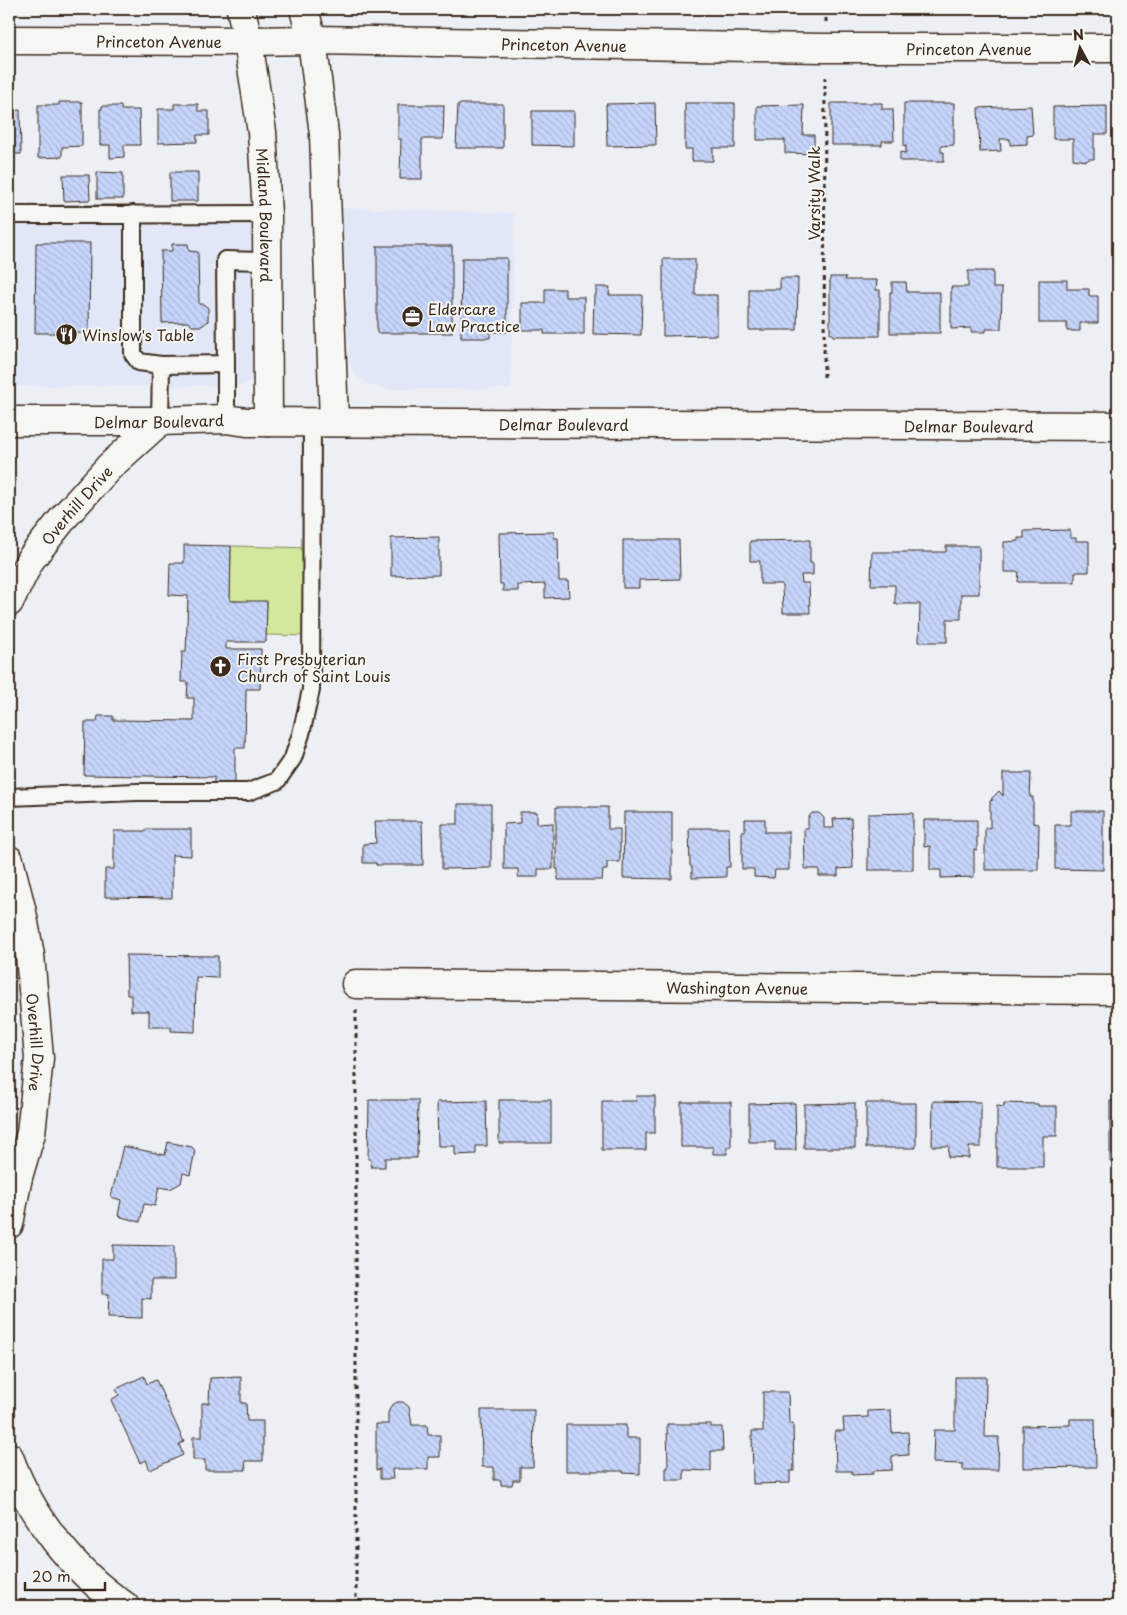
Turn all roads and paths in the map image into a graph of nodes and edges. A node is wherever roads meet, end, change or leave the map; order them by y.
1 (241, 9) edge
2 (304, 9) edge
3 (826, 9) edge
4 (9, 40) edge
5 (312, 40) junction
6 (248, 42) junction
7 (825, 48) junction
8 (1118, 48) edge
9 (133, 214) junction
10 (267, 214) junction
11 (9, 215) edge
12 (267, 261) junction
13 (161, 364) junction
14 (226, 364) junction
15 (824, 377) dead end
16 (226, 419) junction
17 (160, 421) junction
18 (9, 422) edge
19 (268, 422) junction
20 (323, 422) junction
21 (1118, 426) edge
22 (9, 602) edge
23 (9, 797) edge
24 (9, 860) edge
25 (356, 984) joint
26 (1118, 990) edge
27 (13, 1179) edge
28 (9, 1224) edge
29 (9, 1457) edge
30 (125, 1606) edge
31 (356, 1606) edge

1 - 6 street, Midland Boulevard
2 - 5 street
3 - 7 path, Varsity Walk
4 - 6 street, Princeton Avenue
5 - 6 street, Princeton Avenue
5 - 7 street, Princeton Avenue
5 - 20 street
6 - 10 street, Midland Boulevard
7 - 8 street, Princeton Avenue
7 - 15 path, Varsity Walk
9 - 10 lane
9 - 11 lane
9 - 13 lane
10 - 12 street, Midland Boulevard
12 - 14 lane
12 - 19 street, Midland Boulevard
13 - 14 lane
13 - 17 lane
14 - 16 lane
16 - 17 street, Delmar Boulevard
16 - 19 street, Delmar Boulevard
17 - 18 street, Delmar Boulevard
17 - 22 street, Overhill Drive
19 - 20 street, Delmar Boulevard
20 - 21 street, Delmar Boulevard
20 - 23 lane
24 - 27 street, Overhill Drive
25 - 26 street, Washington Avenue
25 - 31 path
27 - 28 street, Overhill Drive
29 - 30 street

